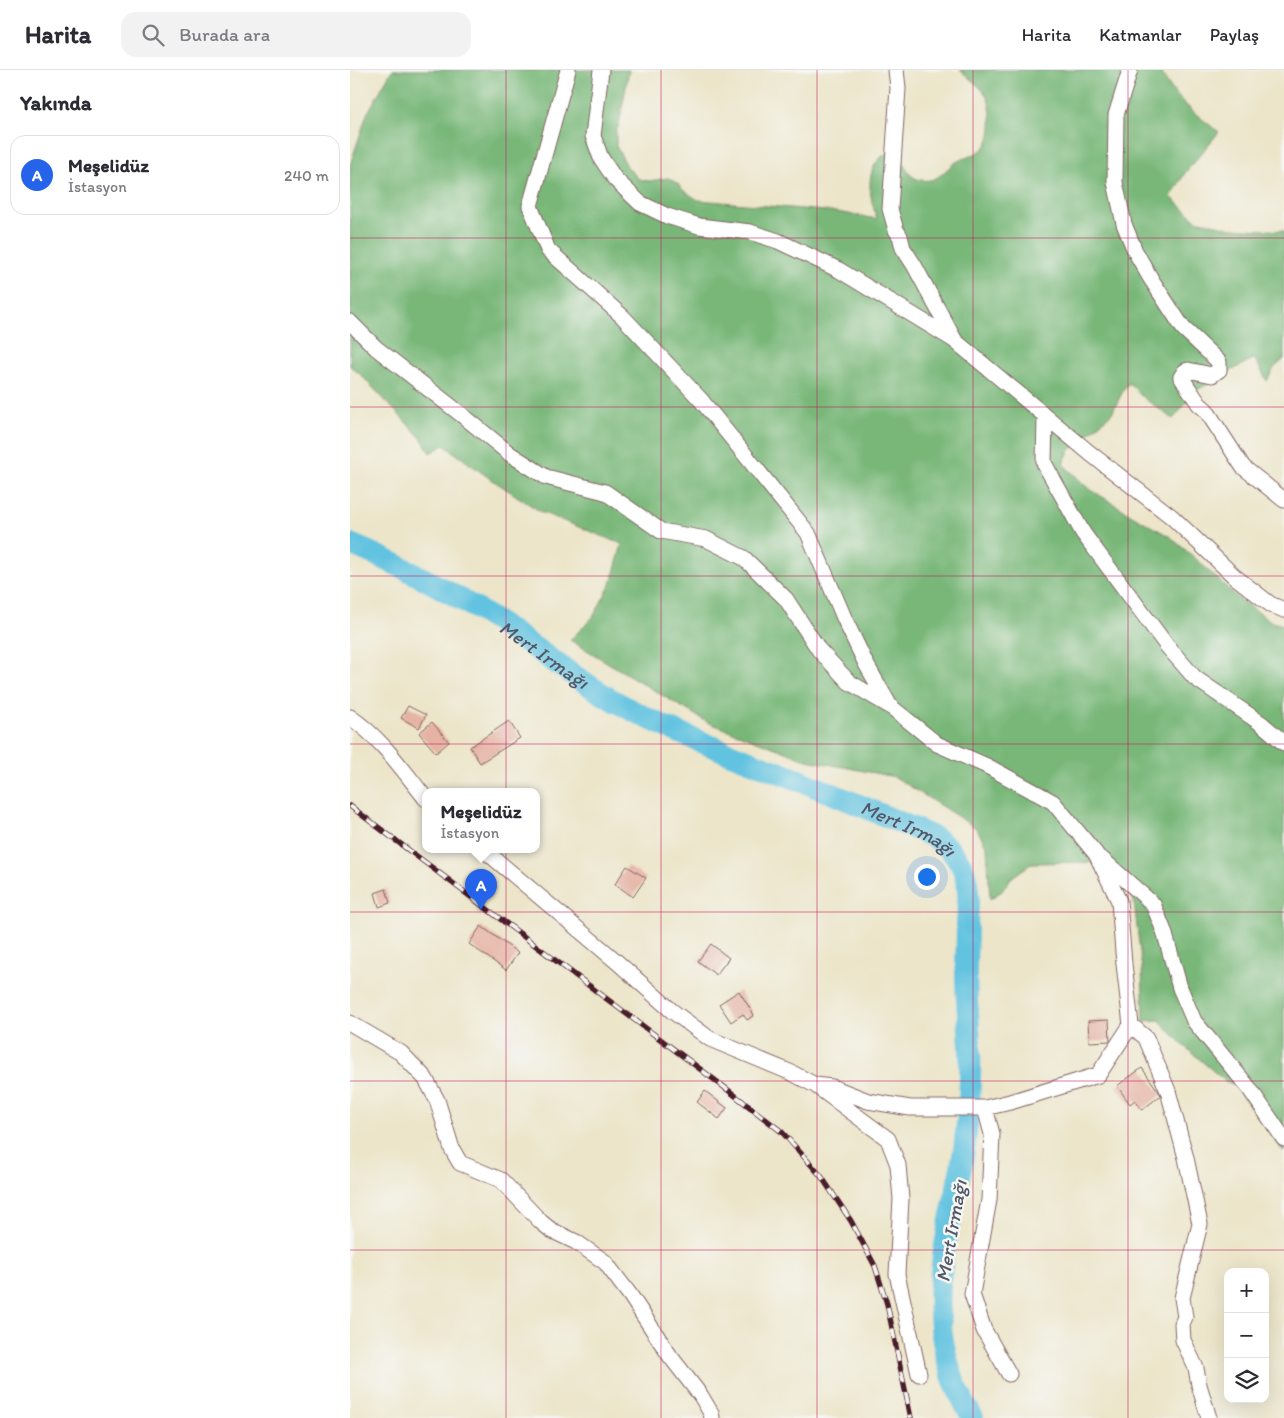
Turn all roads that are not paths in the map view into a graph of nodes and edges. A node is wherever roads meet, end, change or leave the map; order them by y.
1 (568, 70) edge
2 (601, 70) edge
3 (896, 70) edge
4 (1130, 70) edge
5 (350, 322) edge
6 (954, 340) junction
7 (1045, 416) junction
8 (1284, 500) edge
9 (1284, 610) edge
10 (890, 706) junction
11 (350, 717) edge
12 (1284, 743) edge
13 (422, 794) edge
14 (488, 853) edge
15 (1096, 854) junction
16 (350, 1023) edge
17 (1131, 1025) junction
18 (815, 1085) junction
19 (985, 1108) junction
20 (1284, 1139) edge
21 (919, 1374) dead end
22 (1009, 1374) dead end
23 (712, 1418) edge
24 (1209, 1418) edge

1 - 10 street
2 - 6 street
3 - 6 street
4 - 8 street
5 - 10 street
6 - 7 street
7 - 9 street
7 - 12 street
10 - 15 street
11 - 13 street
14 - 18 street
15 - 17 street
15 - 20 street
16 - 23 street
17 - 19 street
17 - 24 street
18 - 19 street
18 - 21 street
19 - 22 street

